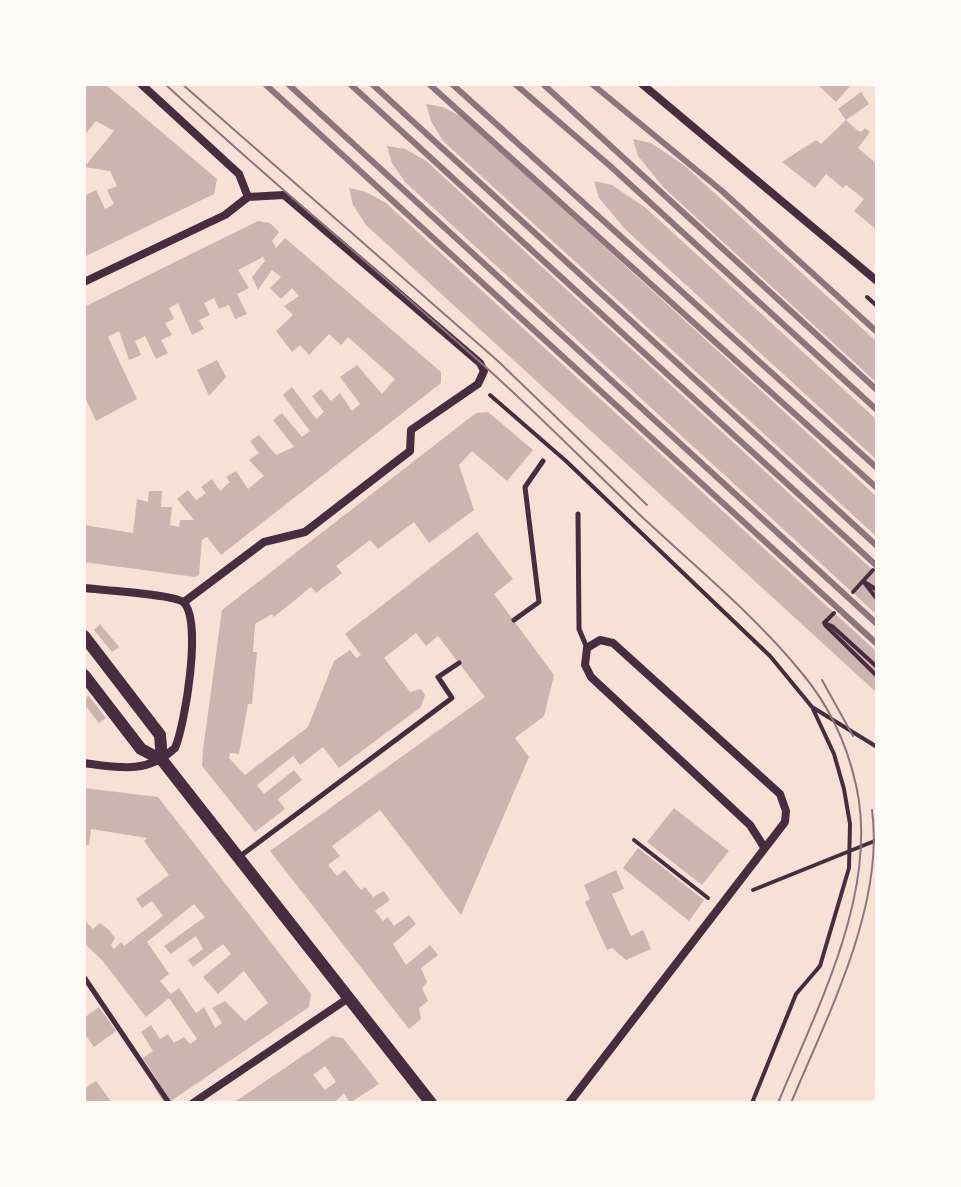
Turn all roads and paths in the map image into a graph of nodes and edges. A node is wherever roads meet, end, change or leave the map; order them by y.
1 (141, 84) edge
2 (642, 84) edge
3 (248, 197) junction
4 (877, 281) edge
5 (84, 282) edge
6 (478, 384) junction
7 (543, 461) dead end
8 (578, 514) dead end
9 (873, 570) dead end
10 (863, 581) junction
11 (84, 588) edge
12 (877, 590) edge
13 (853, 592) dead end
14 (877, 599) edge
15 (184, 602) junction
16 (834, 613) dead end
17 (514, 620) dead end
18 (824, 623) junction
19 (84, 636) edge
20 (587, 648) junction
21 (459, 663) dead end
22 (877, 667) edge
23 (84, 675) edge
24 (877, 676) edge
25 (812, 707) junction
26 (877, 747) edge
27 (162, 760) junction
28 (84, 763) edge
29 (877, 840) edge
30 (764, 847) junction
31 (849, 850) junction
32 (238, 858) junction
33 (825, 861) dead end
34 (84, 977) edge
35 (350, 997) junction
36 (169, 1103) edge
37 (193, 1103) edge
38 (431, 1103) edge
39 (569, 1103) edge
40 (752, 1103) edge

1 - 3 street
2 - 4 street
3 - 5 street
3 - 6 street
6 - 15 street
6 - 25 path
7 - 17 lane
8 - 20 lane
9 - 10 path
10 - 12 path
10 - 13 path
10 - 14 path
11 - 15 street
15 - 27 street
16 - 18 path
18 - 22 path
18 - 24 path
19 - 27 street
20 - 30 street
20 - 30 street
21 - 32 lane
23 - 27 street
25 - 26 path
25 - 31 path
27 - 28 street
27 - 32 street
29 - 31 path
30 - 39 street
31 - 33 path
31 - 40 path
32 - 35 street
34 - 36 lane
35 - 37 street
35 - 38 street

